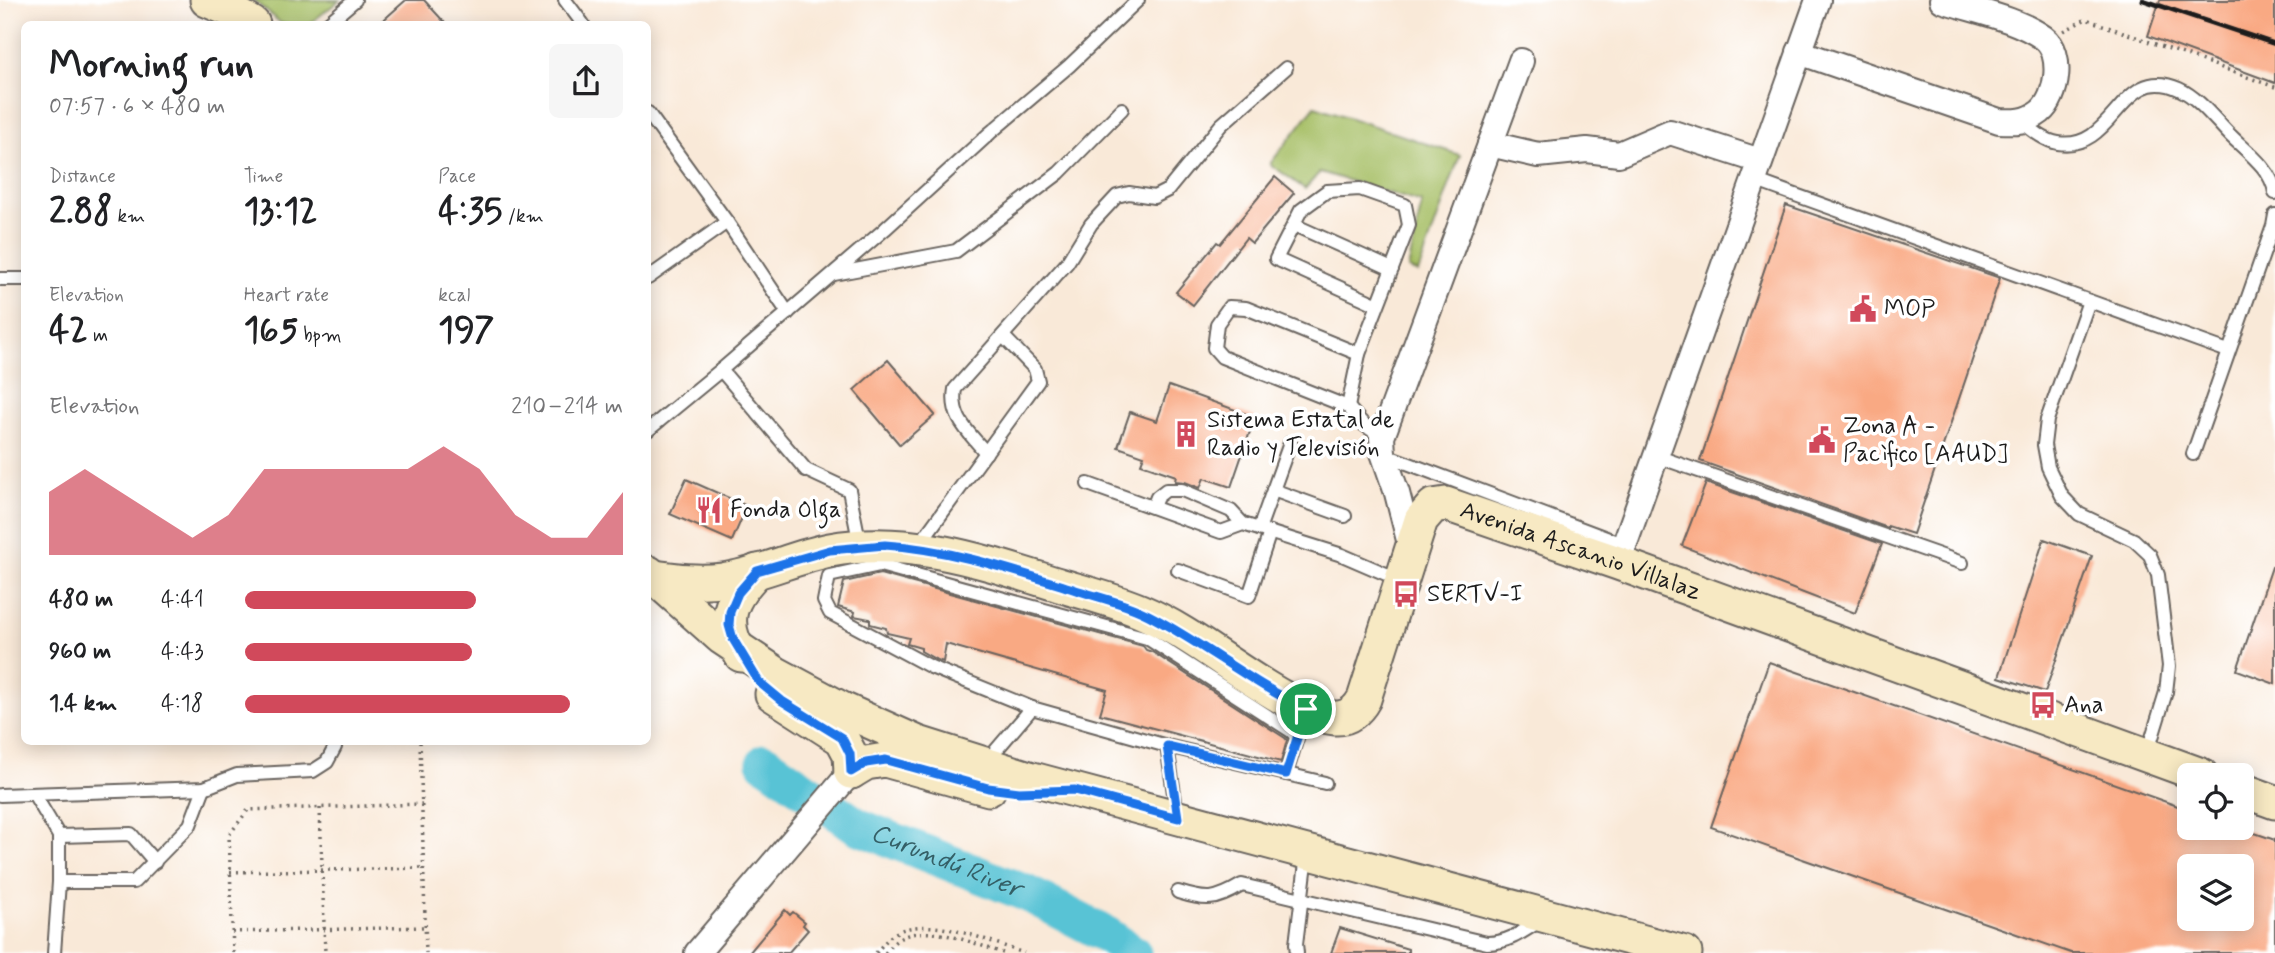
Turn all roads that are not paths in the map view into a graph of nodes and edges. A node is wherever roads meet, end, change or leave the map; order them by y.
1 (207, 0) edge
2 (355, 0) edge
3 (565, 0) edge
4 (1138, 0) edge
5 (1818, 0) edge
6 (1942, 0) edge
7 (248, 21) edge
8 (330, 21) edge
9 (581, 21) edge
10 (1799, 52) junction
11 (1521, 61) dead end
12 (1286, 68) dead end
13 (1122, 109) dead end
14 (651, 117) edge
15 (2022, 122) junction
16 (1490, 144) junction
17 (1757, 171) junction
18 (2275, 193) edge
19 (2275, 215) edge
20 (727, 222) junction
21 (1294, 225) junction
22 (1392, 269) junction
23 (832, 275) junction
24 (651, 276) edge
25 (0, 279) edge
26 (21, 279) edge
27 (2089, 301) junction
28 (1378, 305) junction
29 (788, 313) junction
30 (1003, 336) junction
31 (2228, 351) junction
32 (1359, 354) junction
33 (721, 370) junction
34 (1348, 407) junction
35 (651, 428) edge
36 (1290, 443) dead end
37 (1382, 445) junction
38 (986, 453) junction
39 (2193, 454) dead end
40 (1656, 456) junction
41 (1088, 484) dead end
42 (1273, 490) junction
43 (1153, 507) junction
44 (1345, 516) dead end
45 (1243, 524) junction
46 (1265, 531) junction
47 (861, 546) junction
48 (917, 548) junction
49 (1411, 548) junction
50 (1622, 554) junction
51 (1962, 563) dead end
52 (1178, 570) dead end
53 (757, 571) junction
54 (651, 574) edge
55 (651, 575) edge
56 (1402, 580) junction
57 (737, 648) junction
58 (1032, 708) junction
59 (1301, 723) junction
60 (335, 745) edge
61 (1167, 746) junction
62 (2146, 755) junction
63 (983, 765) junction
64 (2177, 766) edge
65 (1286, 774) junction
66 (847, 776) junction
67 (1325, 783) dead end
68 (204, 788) junction
69 (1075, 790) junction
70 (34, 794) junction
71 (2254, 794) edge
72 (0, 795) edge
73 (2275, 802) edge
74 (1178, 818) junction
75 (59, 836) junction
76 (1307, 851) junction
77 (155, 862) junction
78 (59, 882) junction
79 (1178, 892) dead end
80 (1301, 899) junction
81 (1547, 916) junction
82 (54, 953) edge
83 (697, 953) edge
84 (1297, 953) edge
85 (1685, 953) edge

1 - 7 main road
2 - 8 lane
3 - 9 lane
4 - 23 lane
5 - 10 street
6 - 15 street
10 - 15 street
10 - 17 street
11 - 16 street
12 - 30 lane
13 - 23 lane
14 - 20 lane
15 - 18 lane
16 - 17 street
16 - 37 street
17 - 27 lane
17 - 40 street
19 - 31 lane
20 - 24 lane
20 - 29 lane
21 - 22 lane
21 - 22 lane
21 - 28 lane
22 - 28 lane
23 - 29 lane
25 - 26 lane
27 - 31 lane
27 - 62 lane
28 - 32 lane
29 - 33 lane
30 - 38 lane
30 - 38 lane
31 - 39 lane
32 - 34 lane
32 - 34 lane
33 - 35 lane
33 - 47 lane
34 - 37 lane
36 - 42 lane
37 - 49 street
37 - 50 lane
38 - 48 lane
40 - 50 street
40 - 51 lane
41 - 43 lane
42 - 44 lane
42 - 46 lane
43 - 45 lane
43 - 45 lane
45 - 46 lane
46 - 52 lane
46 - 56 lane
47 - 48 main road, Avenida Ascanio Villalaz
47 - 53 main road, Avenida Ascanio Villalaz
48 - 59 main road, Avenida Ascanio Villalaz
49 - 50 main road, Avenida Ascanio Villalaz
49 - 56 main road, Avenida Ascanio Villalaz
50 - 62 main road, Avenida Ascanio Villalaz
53 - 54 main road, Avenida Ascanio Villalaz
53 - 57 main road
55 - 57 main road, Avenida Ascanio Villalaz
56 - 59 main road, Avenida Ascanio Villalaz
57 - 63 main road, Avenida Ascanio Villalaz
57 - 66 main road
58 - 59 lane
58 - 61 lane
58 - 63 lane
59 - 65 lane
60 - 68 lane
61 - 65 lane
61 - 74 lane
62 - 64 main road, Avenida Ascanio Villalaz
63 - 69 main road, Avenida Ascanio Villalaz
65 - 67 lane
66 - 69 main road
66 - 83 street
68 - 70 lane
68 - 77 lane
69 - 74 main road, Avenida Ascanio Villalaz
70 - 72 lane
70 - 75 lane
71 - 73 main road
74 - 76 main road, Avenida Ascanio Villalaz
75 - 77 lane
75 - 78 lane
76 - 80 lane
76 - 81 main road, Avenida Ascanio Villalaz
77 - 78 lane
78 - 82 lane
79 - 80 lane
80 - 81 lane
80 - 84 lane
81 - 85 main road, Avenida Ascanio Villalaz

